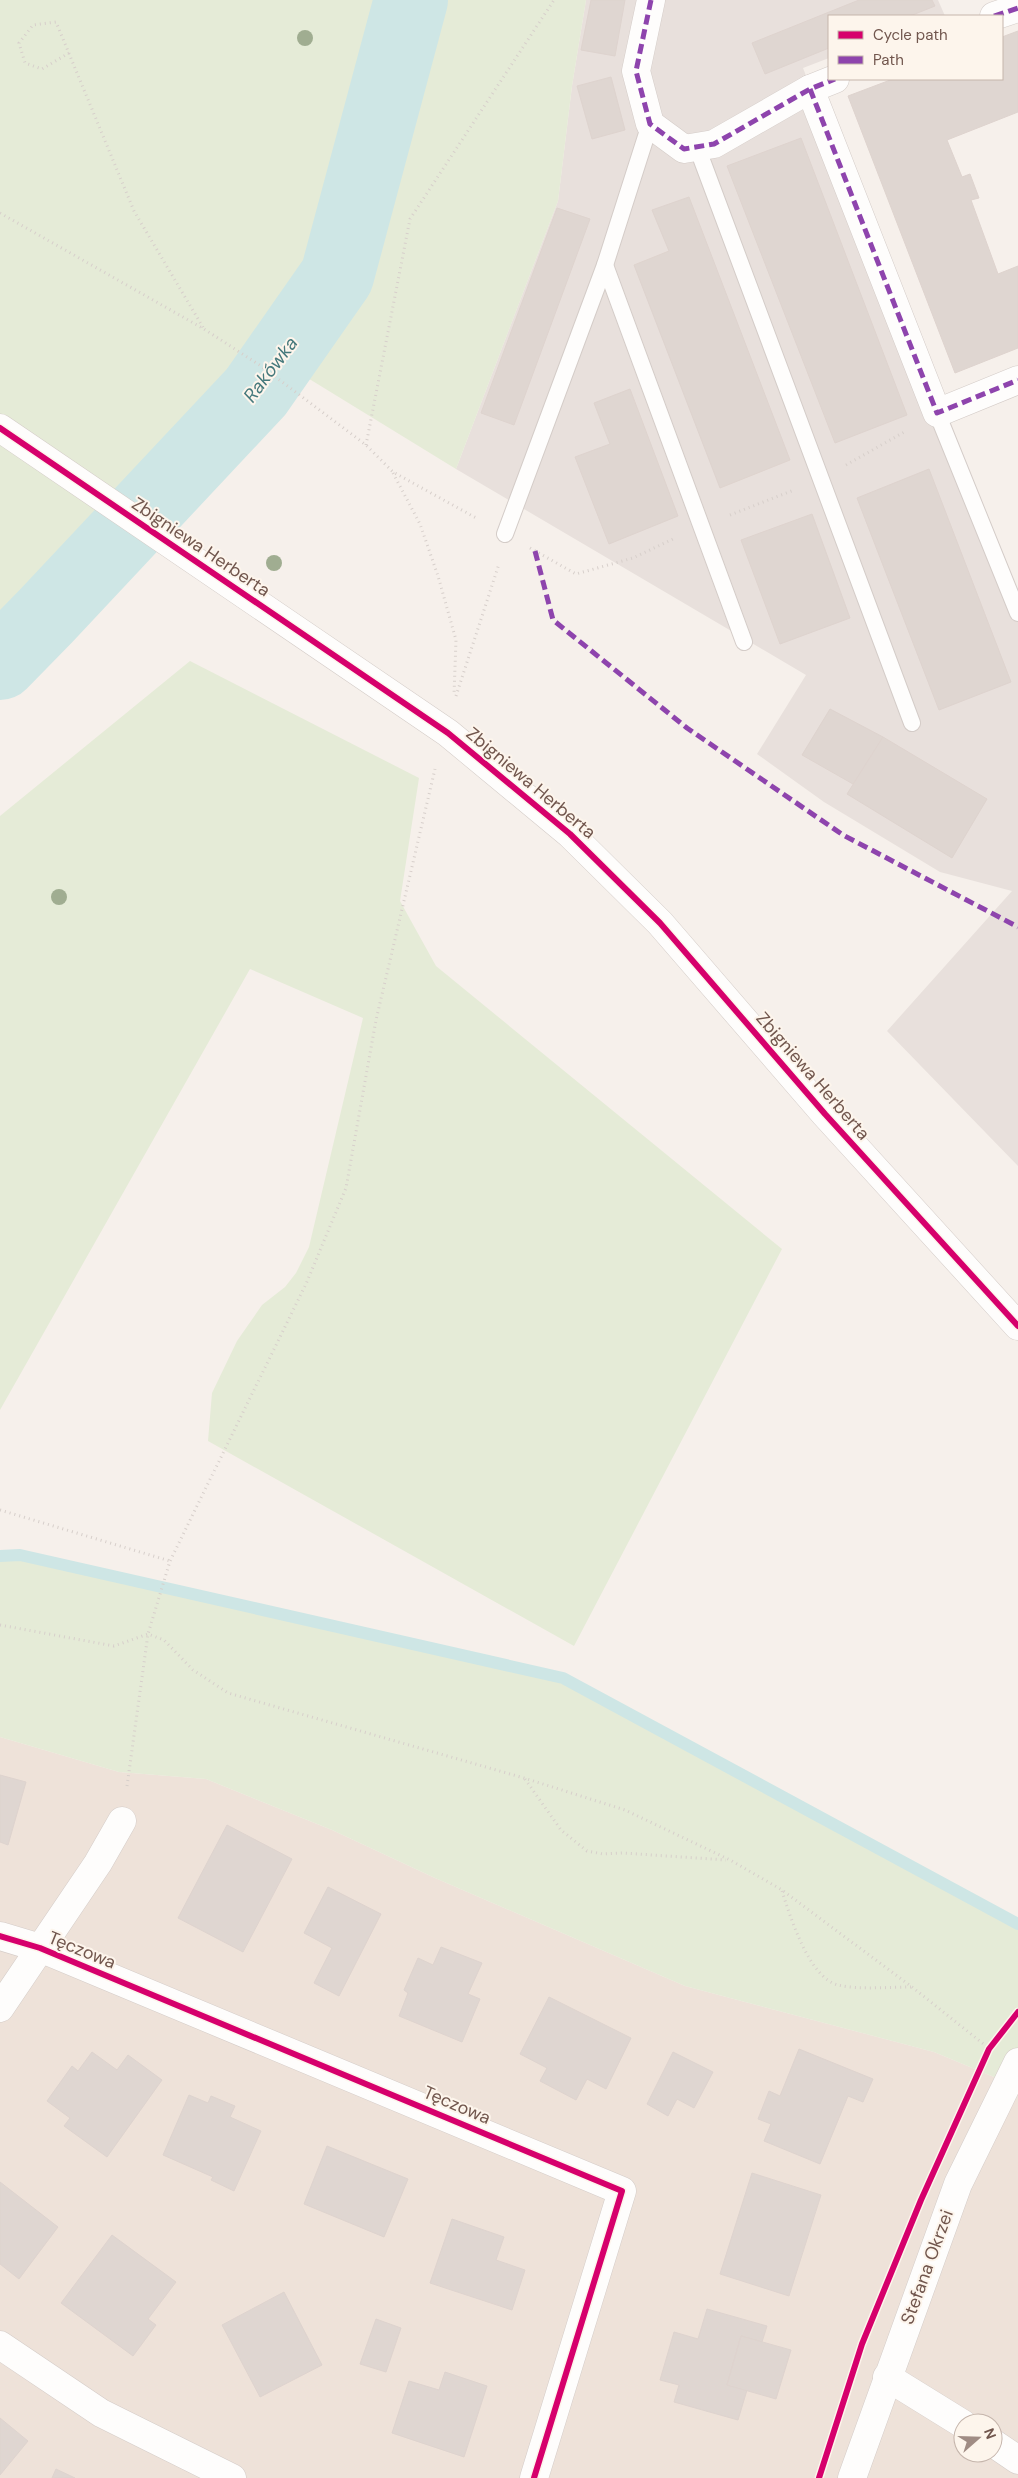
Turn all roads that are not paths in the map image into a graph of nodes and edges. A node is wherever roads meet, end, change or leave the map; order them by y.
1 (651, 0) edge
2 (1018, 8) edge
3 (997, 15) edge
4 (832, 80) edge
5 (810, 89) junction
6 (650, 124) junction
7 (697, 147) junction
8 (605, 265) junction
9 (1018, 380) edge
10 (937, 413) junction
11 (0, 428) edge
12 (505, 534) road end
13 (1018, 613) edge
14 (744, 642) dead end
15 (912, 723) dead end
16 (1018, 1326) edge
17 (122, 1822) road end
18 (0, 1936) edge
19 (40, 1948) junction
20 (0, 2008) edge
21 (1016, 2065) edge
22 (0, 2345) edge
23 (887, 2377) junction
24 (953, 2418) edge
25 (1003, 2450) edge
26 (1018, 2460) edge
27 (232, 2478) edge
28 (534, 2478) edge
29 (852, 2478) edge

1 - 6 street
2 - 3 street
4 - 5 street
5 - 7 street
5 - 10 street
6 - 7 street
6 - 8 lane
7 - 15 lane
8 - 12 lane
8 - 14 lane
9 - 10 street
10 - 13 lane
11 - 16 street, Zbigniewa Herberta
17 - 19 street, Tęczowa
18 - 19 street, Tęczowa
19 - 20 street, Tęczowa
19 - 28 street, Tęczowa
21 - 23 street, Stefana Okrzei
22 - 27 street
23 - 24 street
23 - 29 street, Stefana Okrzei
25 - 26 street

